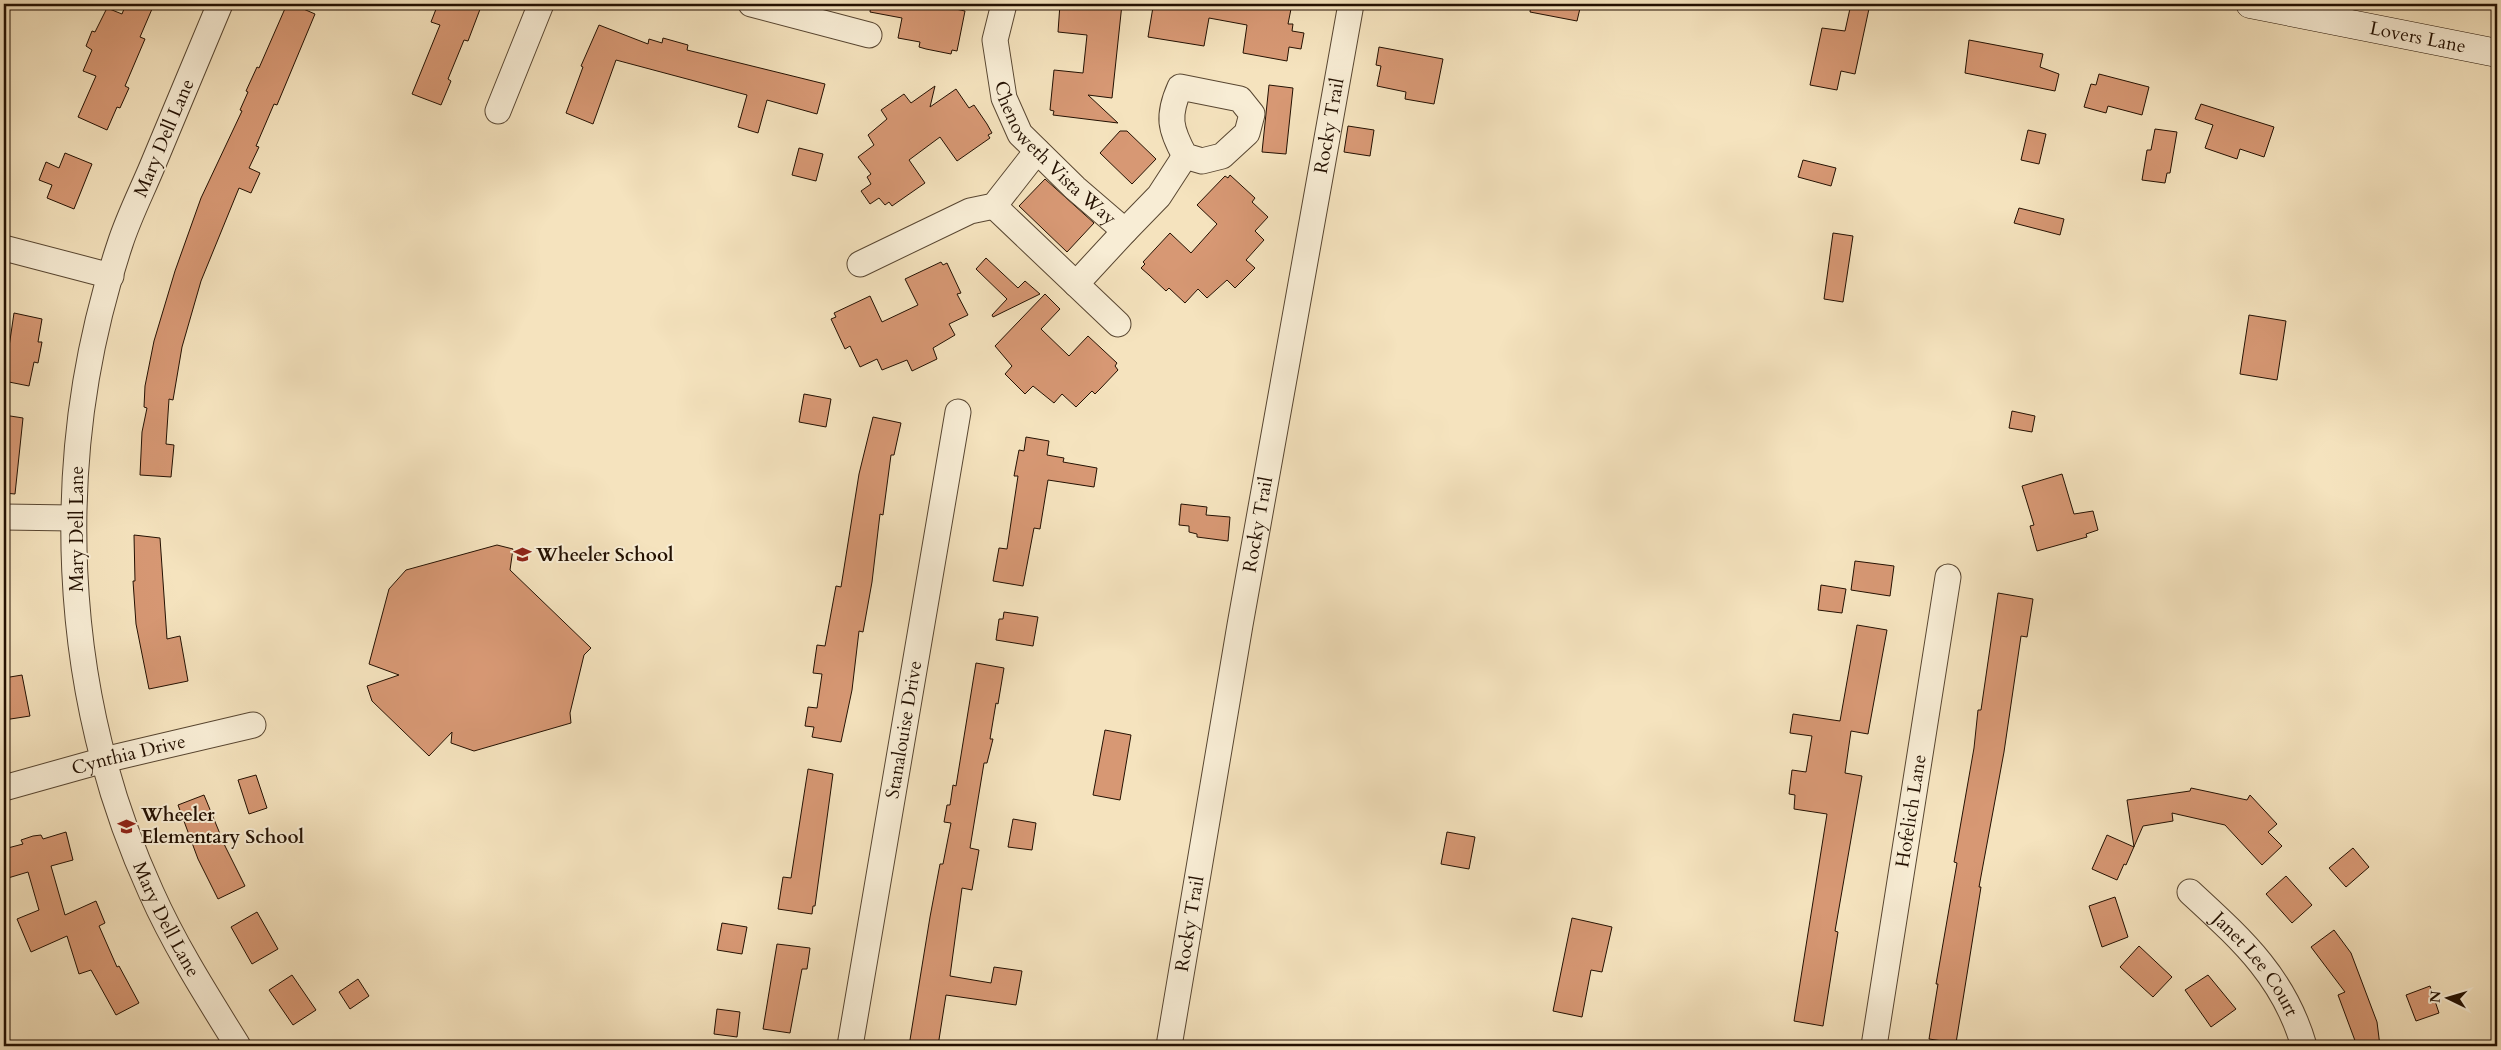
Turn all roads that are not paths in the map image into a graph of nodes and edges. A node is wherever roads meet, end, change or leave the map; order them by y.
1 (220, 4) edge
2 (541, 4) edge
3 (751, 4) edge
4 (1004, 4) edge
5 (1351, 4) edge
6 (2250, 4) edge
7 (868, 35) dead end
8 (2497, 53) edge
9 (498, 111) dead end
10 (1037, 151) junction
11 (1184, 156) dead end
12 (994, 206) junction
13 (1125, 231) junction
14 (4, 248) edge
15 (860, 264) dead end
16 (111, 276) junction
17 (1076, 284) junction
18 (1118, 324) dead end
19 (958, 412) dead end
20 (4, 517) edge
21 (72, 518) junction
22 (1948, 577) dead end
23 (254, 725) dead end
24 (104, 760) junction
25 (4, 788) edge
26 (2190, 892) dead end
27 (238, 1046) edge
28 (850, 1046) edge
29 (1170, 1046) edge
30 (1874, 1046) edge
31 (2304, 1046) edge

1 - 16 street, Mary Dell Lane
2 - 9 street
3 - 7 street
4 - 10 street, Chenoweth Vista Way
5 - 29 street, Rocky Trail
6 - 8 main road, Lovers Lane
10 - 12 street
10 - 13 street, Chenoweth Vista Way
11 - 13 street, Chenoweth Vista Way
12 - 15 street
12 - 17 street
13 - 17 street
14 - 16 street
16 - 21 street, Mary Dell Lane
17 - 18 street
19 - 28 street, Stanalouise Drive
20 - 21 street
21 - 24 street, Mary Dell Lane
22 - 30 street, Hofelich Lane
23 - 24 street, Cynthia Drive
24 - 25 street, Cynthia Drive
24 - 27 street, Mary Dell Lane
26 - 31 street, Janet Lee Court

